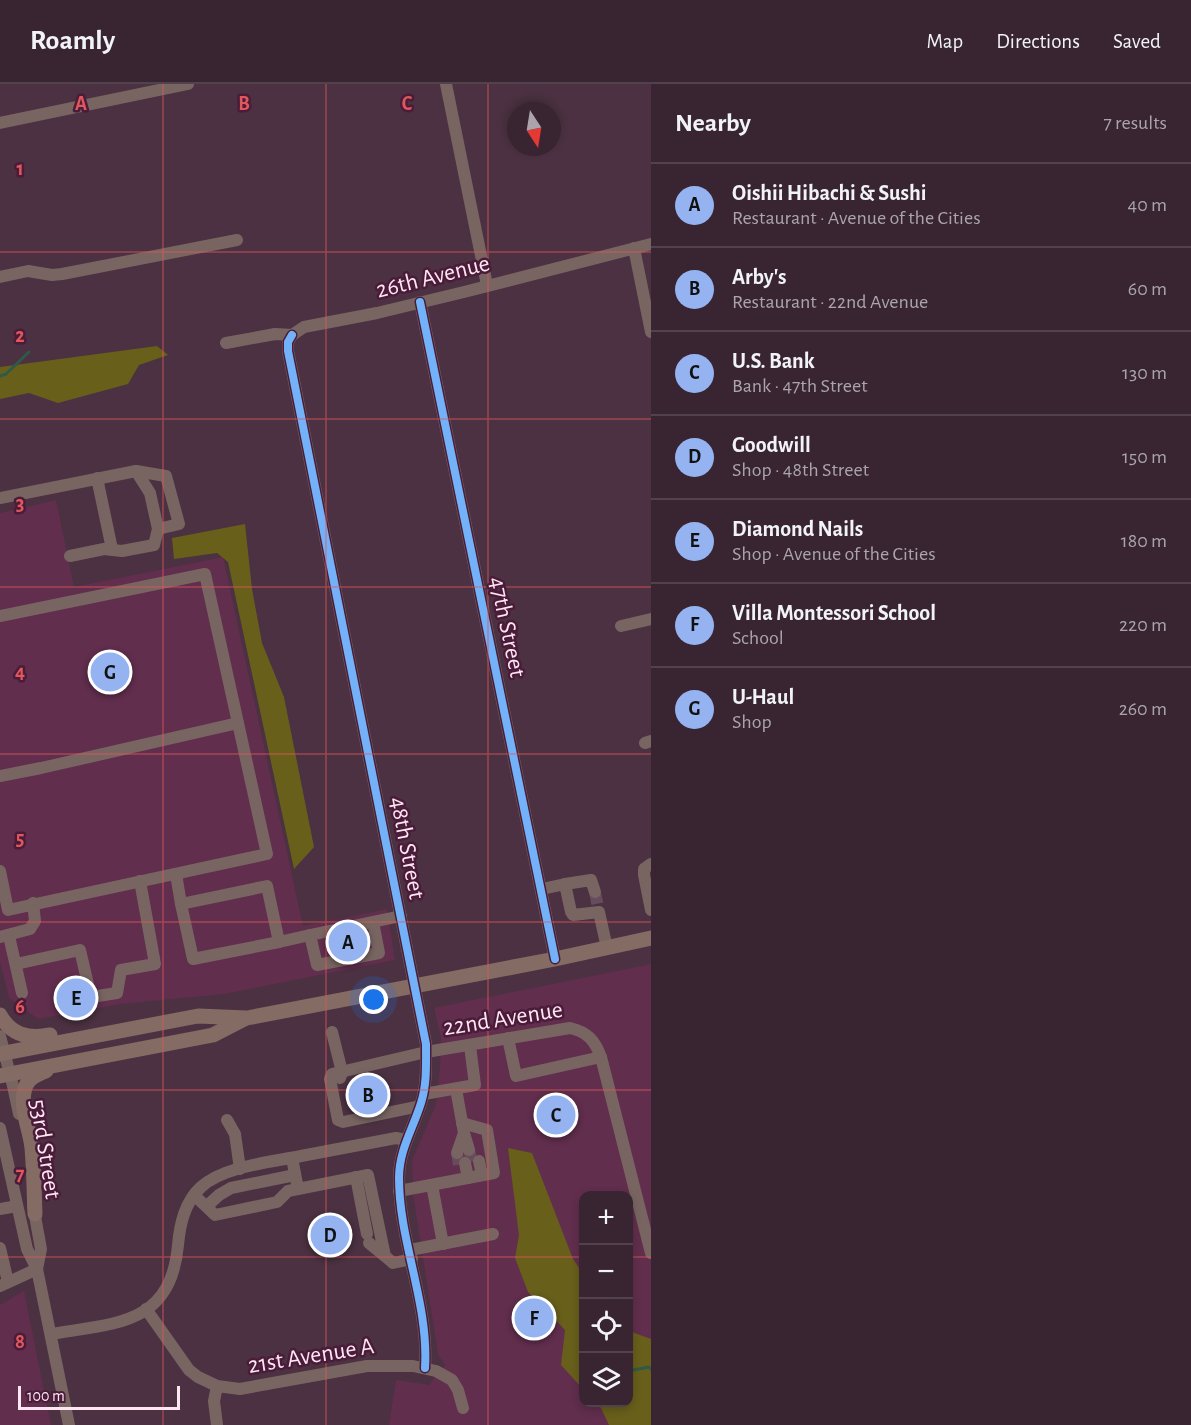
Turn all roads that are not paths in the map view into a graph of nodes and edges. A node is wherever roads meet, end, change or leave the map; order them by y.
1 (188, 84) edge
2 (446, 84) edge
3 (0, 123) edge
4 (237, 240) dead end
5 (651, 244) edge
6 (634, 248) junction
7 (0, 277) edge
8 (487, 285) junction
9 (420, 302) junction
10 (651, 332) edge
11 (291, 335) junction
12 (226, 343) dead end
13 (136, 471) junction
14 (97, 478) junction
15 (0, 498) edge
16 (158, 529) junction
17 (112, 549) junction
18 (70, 556) dead end
19 (0, 616) edge
20 (651, 619) edge
21 (621, 626) dead end
22 (238, 723) junction
23 (0, 776) edge
24 (651, 864) edge
25 (0, 871) edge
26 (176, 874) junction
27 (140, 881) junction
28 (565, 884) junction
29 (542, 889) junction
30 (595, 892) dead end
31 (33, 903) junction
32 (181, 904) junction
33 (651, 910) edge
34 (401, 916) junction
35 (373, 922) junction
36 (310, 935) junction
37 (5, 937) edge
38 (651, 938) edge
39 (279, 942) junction
40 (607, 948) junction
41 (555, 959) junction
42 (16, 964) junction
43 (414, 986) junction
44 (22, 993) dead end
45 (0, 1015) edge
46 (198, 1016) junction
47 (247, 1018) junction
48 (332, 1032) dead end
49 (0, 1036) edge
50 (508, 1038) junction
51 (470, 1046) junction
52 (426, 1052) junction
53 (2, 1054) edge
54 (601, 1057) junction
55 (61, 1064) junction
56 (342, 1072) junction
57 (5, 1075) edge
58 (456, 1089) junction
59 (423, 1094) junction
60 (420, 1106) junction
61 (227, 1120) dead end
62 (463, 1128) junction
63 (1, 1133) edge
64 (406, 1140) junction
65 (468, 1157) junction
66 (291, 1158) junction
67 (240, 1169) junction
68 (295, 1175) junction
69 (476, 1176) junction
70 (356, 1177) junction
71 (432, 1185) junction
72 (293, 1190) junction
73 (399, 1191) junction
74 (194, 1195) junction
75 (17, 1206) junction
76 (207, 1206) junction
77 (0, 1209) edge
78 (35, 1215) junction
79 (493, 1234) dead end
80 (443, 1244) junction
81 (0, 1248) edge
82 (651, 1253) edge
83 (411, 1254) junction
84 (385, 1256) junction
85 (2, 1266) edge
86 (37, 1269) junction
87 (4, 1284) edge
88 (146, 1309) junction
89 (51, 1334) junction
90 (425, 1368) junction
91 (217, 1386) junction
92 (463, 1408) dead end
93 (69, 1425) edge
94 (217, 1425) edge

1 - 3 street
2 - 8 street
4 - 7 street
5 - 6 street, 26th Avenue
6 - 8 street, 26th Avenue
6 - 10 street
8 - 9 street, 26th Avenue
9 - 11 street, 26th Avenue
9 - 29 street, 47th Street
11 - 12 street, 26th Avenue
11 - 34 street, 48th Street
13 - 14 street
13 - 16 street
13 - 16 street
14 - 15 street
14 - 17 street
16 - 17 street
17 - 18 street
19 - 22 street
20 - 21 street
22 - 23 street
22 - 26 street
24 - 33 street
25 - 31 street
26 - 27 street
26 - 32 street
27 - 31 street
27 - 42 street
28 - 29 street
28 - 30 street
28 - 40 street
29 - 41 street, 47th Street
31 - 37 street
32 - 39 street
32 - 39 street
34 - 35 street
34 - 43 street, 48th Street
35 - 36 street
35 - 36 street
36 - 39 street
37 - 42 street
38 - 40 main road
40 - 41 main road
41 - 43 main road
42 - 44 street
43 - 47 main road
43 - 52 street, 48th Street
45 - 46 main road
46 - 47 main road
46 - 53 main road
47 - 55 main road
48 - 56 street
49 - 53 street, 53rd Street
50 - 51 street, 22nd Avenue
50 - 54 street, 22nd Avenue
50 - 54 street
51 - 52 street, 22nd Avenue
51 - 58 street
52 - 56 street, 22nd Avenue
52 - 59 street, 48th Street
53 - 57 street, 53rd Street
54 - 82 street
55 - 57 main road
55 - 78 main road
56 - 60 street
57 - 78 street, 53rd Street
58 - 59 street
58 - 62 street
59 - 60 street, 48th Street
60 - 64 street, 48th Street
61 - 67 street
62 - 65 street
62 - 69 street
63 - 75 street, 53rd Street
64 - 66 street
64 - 73 street, 48th Street
65 - 69 street
65 - 69 street
66 - 67 street
66 - 68 street
67 - 74 street
68 - 72 street
68 - 76 street
69 - 71 street
70 - 72 street
70 - 84 street
70 - 84 street
71 - 73 street
71 - 80 street
72 - 76 street
73 - 83 street, 48th Street
74 - 76 street
74 - 88 street
75 - 77 street
75 - 86 street, 53rd Street
78 - 86 street, 53rd Street
79 - 80 street
80 - 83 street
81 - 85 street
83 - 84 street
83 - 90 street, 48th Street
85 - 87 street
86 - 87 street
86 - 89 street, 53rd Street
88 - 89 street
88 - 91 street, 21st Avenue A
89 - 93 street, 53rd Street
90 - 91 street, 21st Avenue A
90 - 92 street, 21st Avenue A
91 - 94 street

